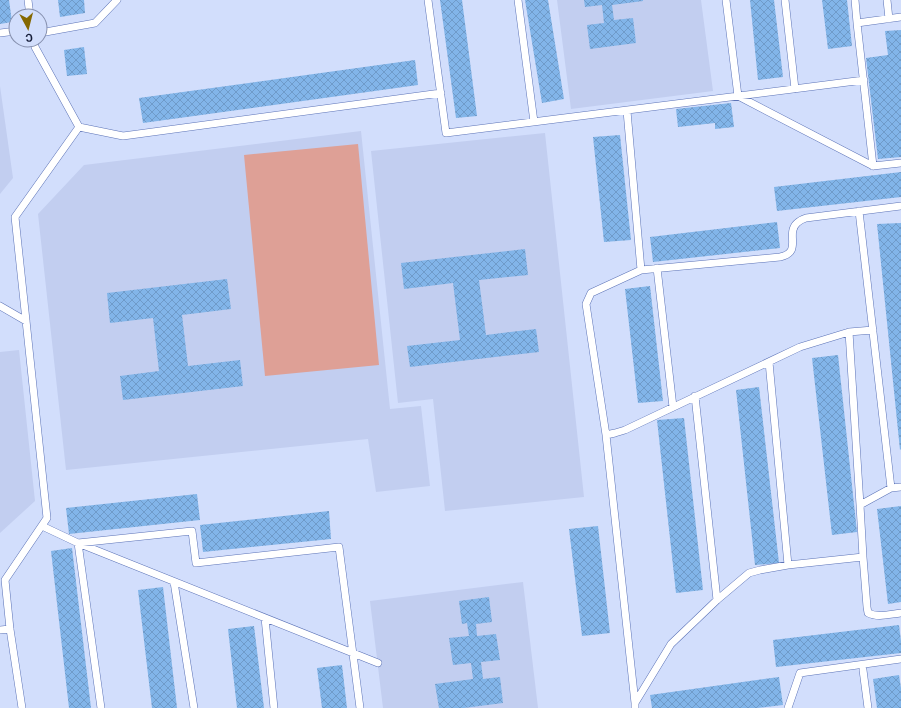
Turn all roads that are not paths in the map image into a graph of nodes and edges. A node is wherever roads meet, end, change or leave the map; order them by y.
1 (117, 0) edge
2 (428, 0) edge
3 (518, 0) edge
4 (726, 0) edge
5 (785, 0) edge
6 (855, 0) edge
7 (887, 0) edge
8 (901, 17) edge
9 (889, 19) junction
10 (857, 24) junction
11 (48, 32) edge
12 (36, 48) edge
13 (864, 80) junction
14 (795, 89) junction
15 (441, 93) junction
16 (738, 96) junction
17 (627, 110) junction
18 (534, 122) junction
19 (79, 127) junction
20 (901, 163) edge
21 (873, 166) junction
22 (901, 206) edge
23 (859, 211) junction
24 (657, 268) junction
25 (641, 270) junction
26 (0, 306) edge
27 (26, 321) junction
28 (873, 330) junction
29 (850, 332) junction
30 (769, 362) junction
31 (696, 396) junction
32 (672, 407) junction
33 (606, 434) junction
34 (901, 487) edge
35 (891, 488) junction
36 (860, 505) junction
37 (42, 526) junction
38 (78, 543) junction
39 (863, 557) junction
40 (788, 566) junction
41 (2, 579) edge
42 (174, 582) junction
43 (717, 600) junction
44 (901, 614) edge
45 (264, 618) junction
46 (10, 629) junction
47 (0, 630) edge
48 (353, 653) junction
49 (901, 659) edge
50 (378, 663) dead end
51 (863, 670) dead end
52 (635, 705) edge
53 (22, 708) edge
54 (101, 708) edge
55 (194, 708) edge
56 (274, 708) edge
57 (360, 708) edge
58 (788, 708) edge
59 (868, 708) edge

1 - 11 lane
2 - 15 lane
3 - 18 lane
4 - 16 lane
5 - 14 lane
6 - 10 lane
7 - 9 lane
8 - 9 lane
9 - 10 lane
10 - 13 lane
12 - 19 lane
13 - 14 lane
13 - 21 lane
14 - 16 lane
15 - 18 lane
15 - 19 lane
16 - 17 lane
16 - 21 lane
17 - 18 lane
17 - 25 lane
19 - 27 lane
20 - 21 lane
22 - 23 lane
23 - 24 lane
23 - 28 lane
24 - 25 lane
24 - 32 lane
25 - 33 lane
26 - 27 lane
27 - 37 lane
28 - 29 lane
28 - 35 lane
29 - 30 lane
29 - 36 lane
30 - 31 lane
30 - 40 lane
31 - 32 lane
31 - 43 lane
32 - 33 lane
33 - 52 lane
34 - 35 lane
35 - 36 lane
36 - 39 lane
37 - 38 lane
37 - 41 lane
38 - 42 lane
38 - 48 lane
38 - 54 lane
39 - 40 lane
39 - 44 lane
40 - 43 lane
41 - 46 lane
42 - 45 lane
42 - 55 lane
43 - 52 lane
45 - 48 lane
45 - 56 lane
46 - 47 lane
46 - 53 lane
48 - 50 lane
48 - 57 lane
49 - 58 lane
51 - 59 lane

